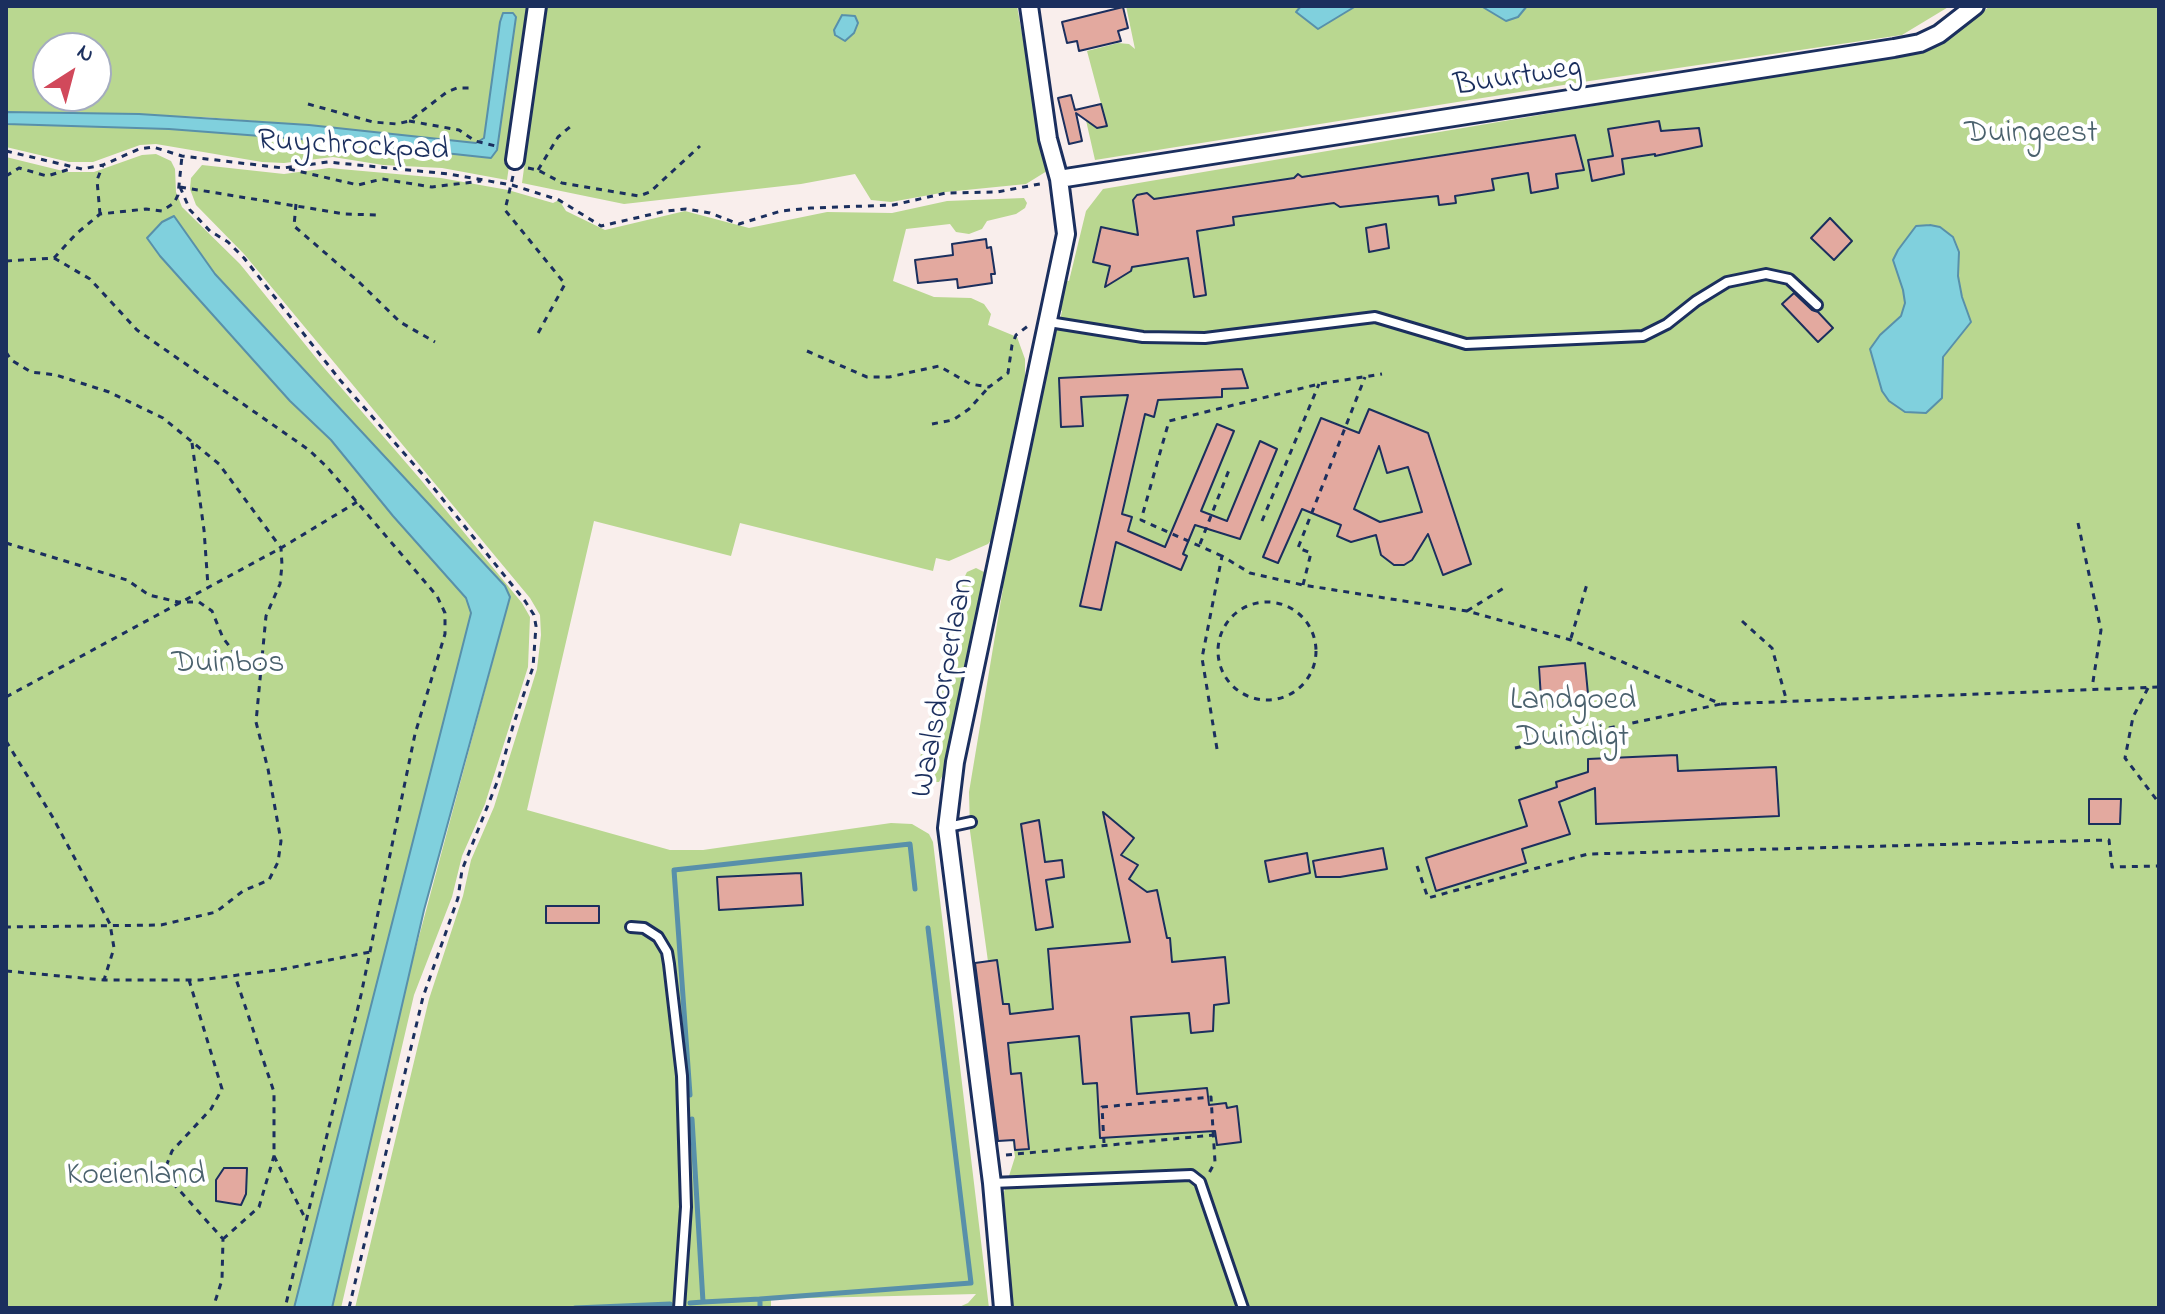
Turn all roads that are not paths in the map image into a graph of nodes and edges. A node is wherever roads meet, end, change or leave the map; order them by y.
1 (537, 6) edge
2 (1029, 6) edge
3 (1975, 6) edge
4 (520, 164) road end
5 (1059, 179) junction
6 (1817, 305) dead end
7 (1048, 325) junction
8 (971, 822) dead end
9 (947, 828) junction
10 (631, 927) dead end
11 (992, 1183) junction
12 (679, 1308) edge
13 (1003, 1308) edge
14 (1243, 1308) edge

1 - 4 street
2 - 5 street, Waalsdorperlaan
3 - 5 street, Buurtweg
5 - 7 street, Waalsdorperlaan
6 - 7 lane
7 - 9 street, Waalsdorperlaan
8 - 9 lane
9 - 11 street, Waalsdorperlaan
10 - 12 lane
11 - 13 street, Waalsdorperlaan
11 - 14 lane

